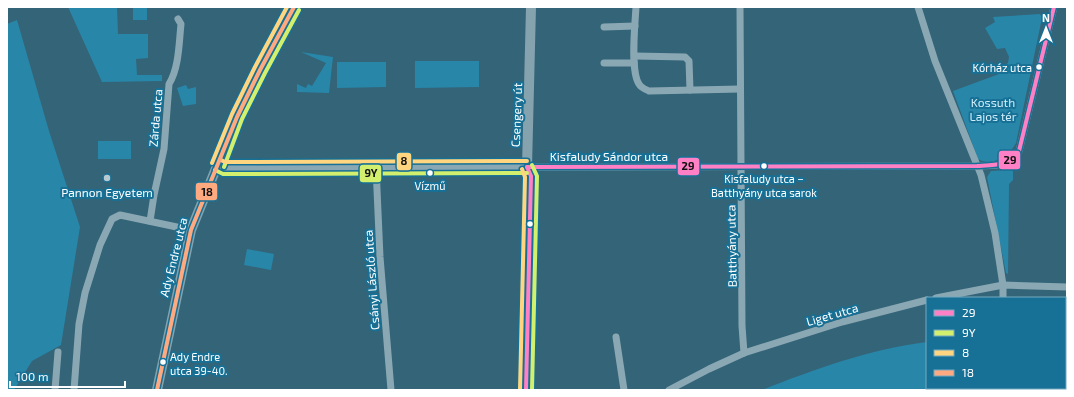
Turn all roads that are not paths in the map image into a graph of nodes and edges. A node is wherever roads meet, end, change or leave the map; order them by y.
1 (294, 7) edge
2 (531, 7) edge
3 (636, 7) edge
4 (740, 7) edge
5 (918, 7) edge
6 (1054, 7) edge
7 (178, 19) dead end
8 (635, 26) junction
9 (604, 27) dead end
10 (634, 60) junction
11 (604, 63) dead end
12 (740, 89) junction
13 (690, 90) junction
14 (218, 165) junction
15 (741, 166) junction
16 (977, 166) junction
17 (376, 167) junction
18 (527, 167) junction
19 (150, 221) junction
20 (191, 230) junction
21 (1003, 285) junction
22 (1067, 288) edge
23 (1003, 295) edge
24 (941, 297) edge
25 (926, 300) edge
26 (616, 337) dead end
27 (58, 352) dead end
28 (744, 353) junction
29 (55, 390) edge
30 (74, 390) edge
31 (157, 390) edge
32 (391, 390) edge
33 (526, 390) edge
34 (624, 390) edge
35 (669, 390) edge

1 - 14 main road, Ady Endre utca
2 - 18 main road, Csengery út
3 - 8 street
4 - 12 street, Batthyány utca
5 - 16 street
6 - 16 street
7 - 19 street, Zárda utca
8 - 9 street
8 - 10 street
10 - 11 street
10 - 13 street
10 - 13 street
12 - 13 street
12 - 15 street, Batthyány utca
14 - 17 street, Kisfaludy Sándor utca
14 - 20 main road, Ady Endre utca
15 - 16 street, Kisfaludy Sándor utca
15 - 18 street, Kisfaludy Sándor utca
15 - 28 street, Batthyány utca
16 - 21 street
17 - 18 street, Kisfaludy Sándor utca
17 - 32 street, Csányi László utca
18 - 33 main road, Csengery út
19 - 20 street
19 - 30 street
20 - 31 main road, Ady Endre utca
21 - 22 street
21 - 23 street
21 - 24 street
25 - 28 street, Liget utca
26 - 34 street
27 - 29 street
28 - 35 street

